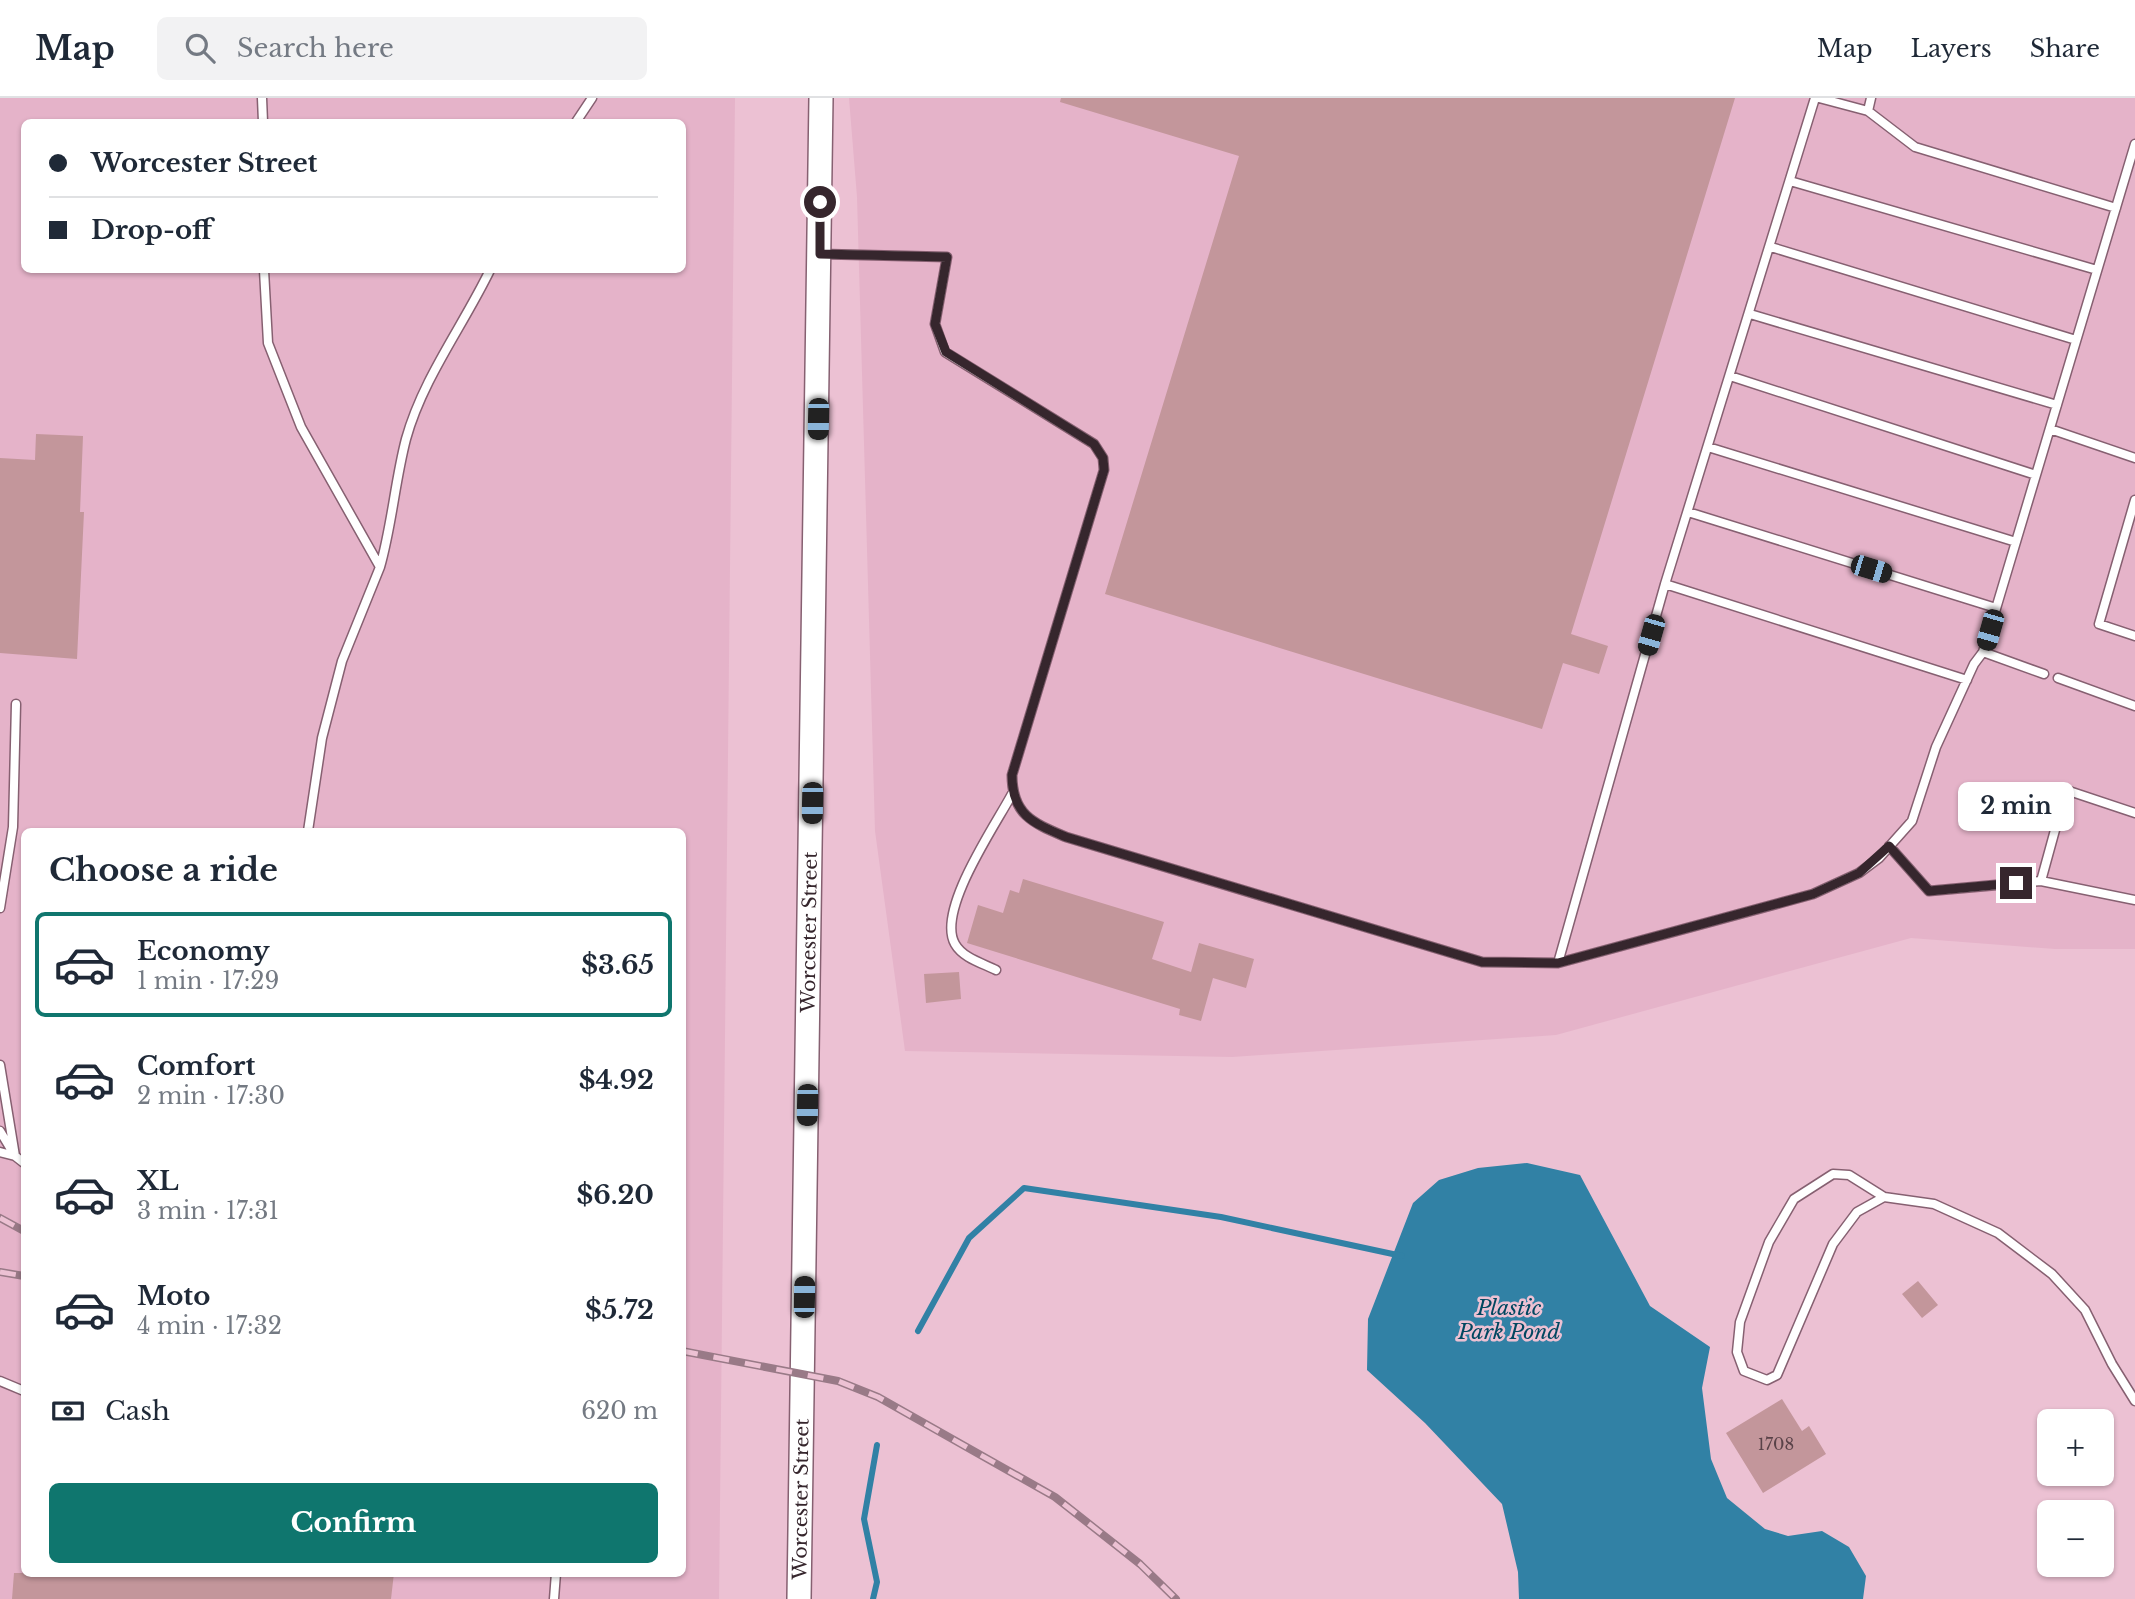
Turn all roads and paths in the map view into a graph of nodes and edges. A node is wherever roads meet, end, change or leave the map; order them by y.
1 (262, 98) edge
2 (592, 98) edge
3 (821, 98) edge
4 (1817, 98) edge
5 (1871, 98) edge
6 (1868, 111) junction
7 (263, 119) edge
8 (578, 119) edge
9 (2135, 144) edge
10 (1790, 181) junction
11 (2116, 208) junction
12 (1771, 247) junction
13 (820, 254) junction
14 (2097, 270) junction
15 (264, 273) edge
16 (488, 273) edge
17 (1750, 314) junction
18 (2076, 340) junction
19 (1730, 376) junction
20 (2057, 405) junction
21 (2050, 429) junction
22 (1708, 447) junction
23 (2135, 458) edge
24 (2036, 475) junction
25 (2135, 500) edge
26 (1688, 512) junction
27 (2016, 542) junction
28 (380, 567) junction
29 (1665, 584) junction
30 (1996, 608) junction
31 (2135, 636) edge
32 (1983, 652) junction
33 (2044, 674) dead end
34 (2058, 678) dead end
35 (1967, 680) junction
36 (16, 704) dead end
37 (2135, 706) edge
38 (1012, 794) junction
39 (2135, 813) edge
40 (308, 828) edge
41 (1889, 846) junction
42 (2041, 881) junction
43 (2135, 900) edge
44 (0, 908) edge
45 (1558, 963) junction
46 (996, 970) dead end
47 (0, 1065) edge
48 (0, 1131) edge
49 (0, 1152) edge
50 (15, 1156) junction
51 (21, 1161) edge
52 (1884, 1197) junction
53 (0, 1381) edge
54 (21, 1390) edge
55 (2135, 1401) edge
56 (555, 1577) edge
57 (554, 1599) edge
58 (799, 1599) edge

1 - 7 lane
2 - 8 lane
3 - 13 main road, Worcester Street
4 - 6 lane
4 - 10 lane
5 - 6 lane
6 - 11 lane
9 - 11 lane
10 - 12 lane
10 - 14 lane
11 - 14 lane
12 - 17 lane
12 - 18 lane
13 - 38 lane
13 - 58 main road, Worcester Street
14 - 18 lane
15 - 28 lane
16 - 28 lane
17 - 19 lane
17 - 20 lane
18 - 20 lane
19 - 22 lane
19 - 24 lane
20 - 21 lane
21 - 23 lane
21 - 24 lane
22 - 26 lane
22 - 27 lane
24 - 27 lane
25 - 31 lane
26 - 29 lane
26 - 30 lane
27 - 30 lane
28 - 40 lane
29 - 35 lane
29 - 45 lane
30 - 32 lane
32 - 33 lane
32 - 35 lane
34 - 37 lane
35 - 41 lane
36 - 44 lane
38 - 45 lane
38 - 46 lane
39 - 42 lane
41 - 42 lane
41 - 45 lane
42 - 43 lane
47 - 50 lane
48 - 50 lane
49 - 50 lane
50 - 51 lane
52 - 52 lane
52 - 55 lane
53 - 54 lane
56 - 57 lane

